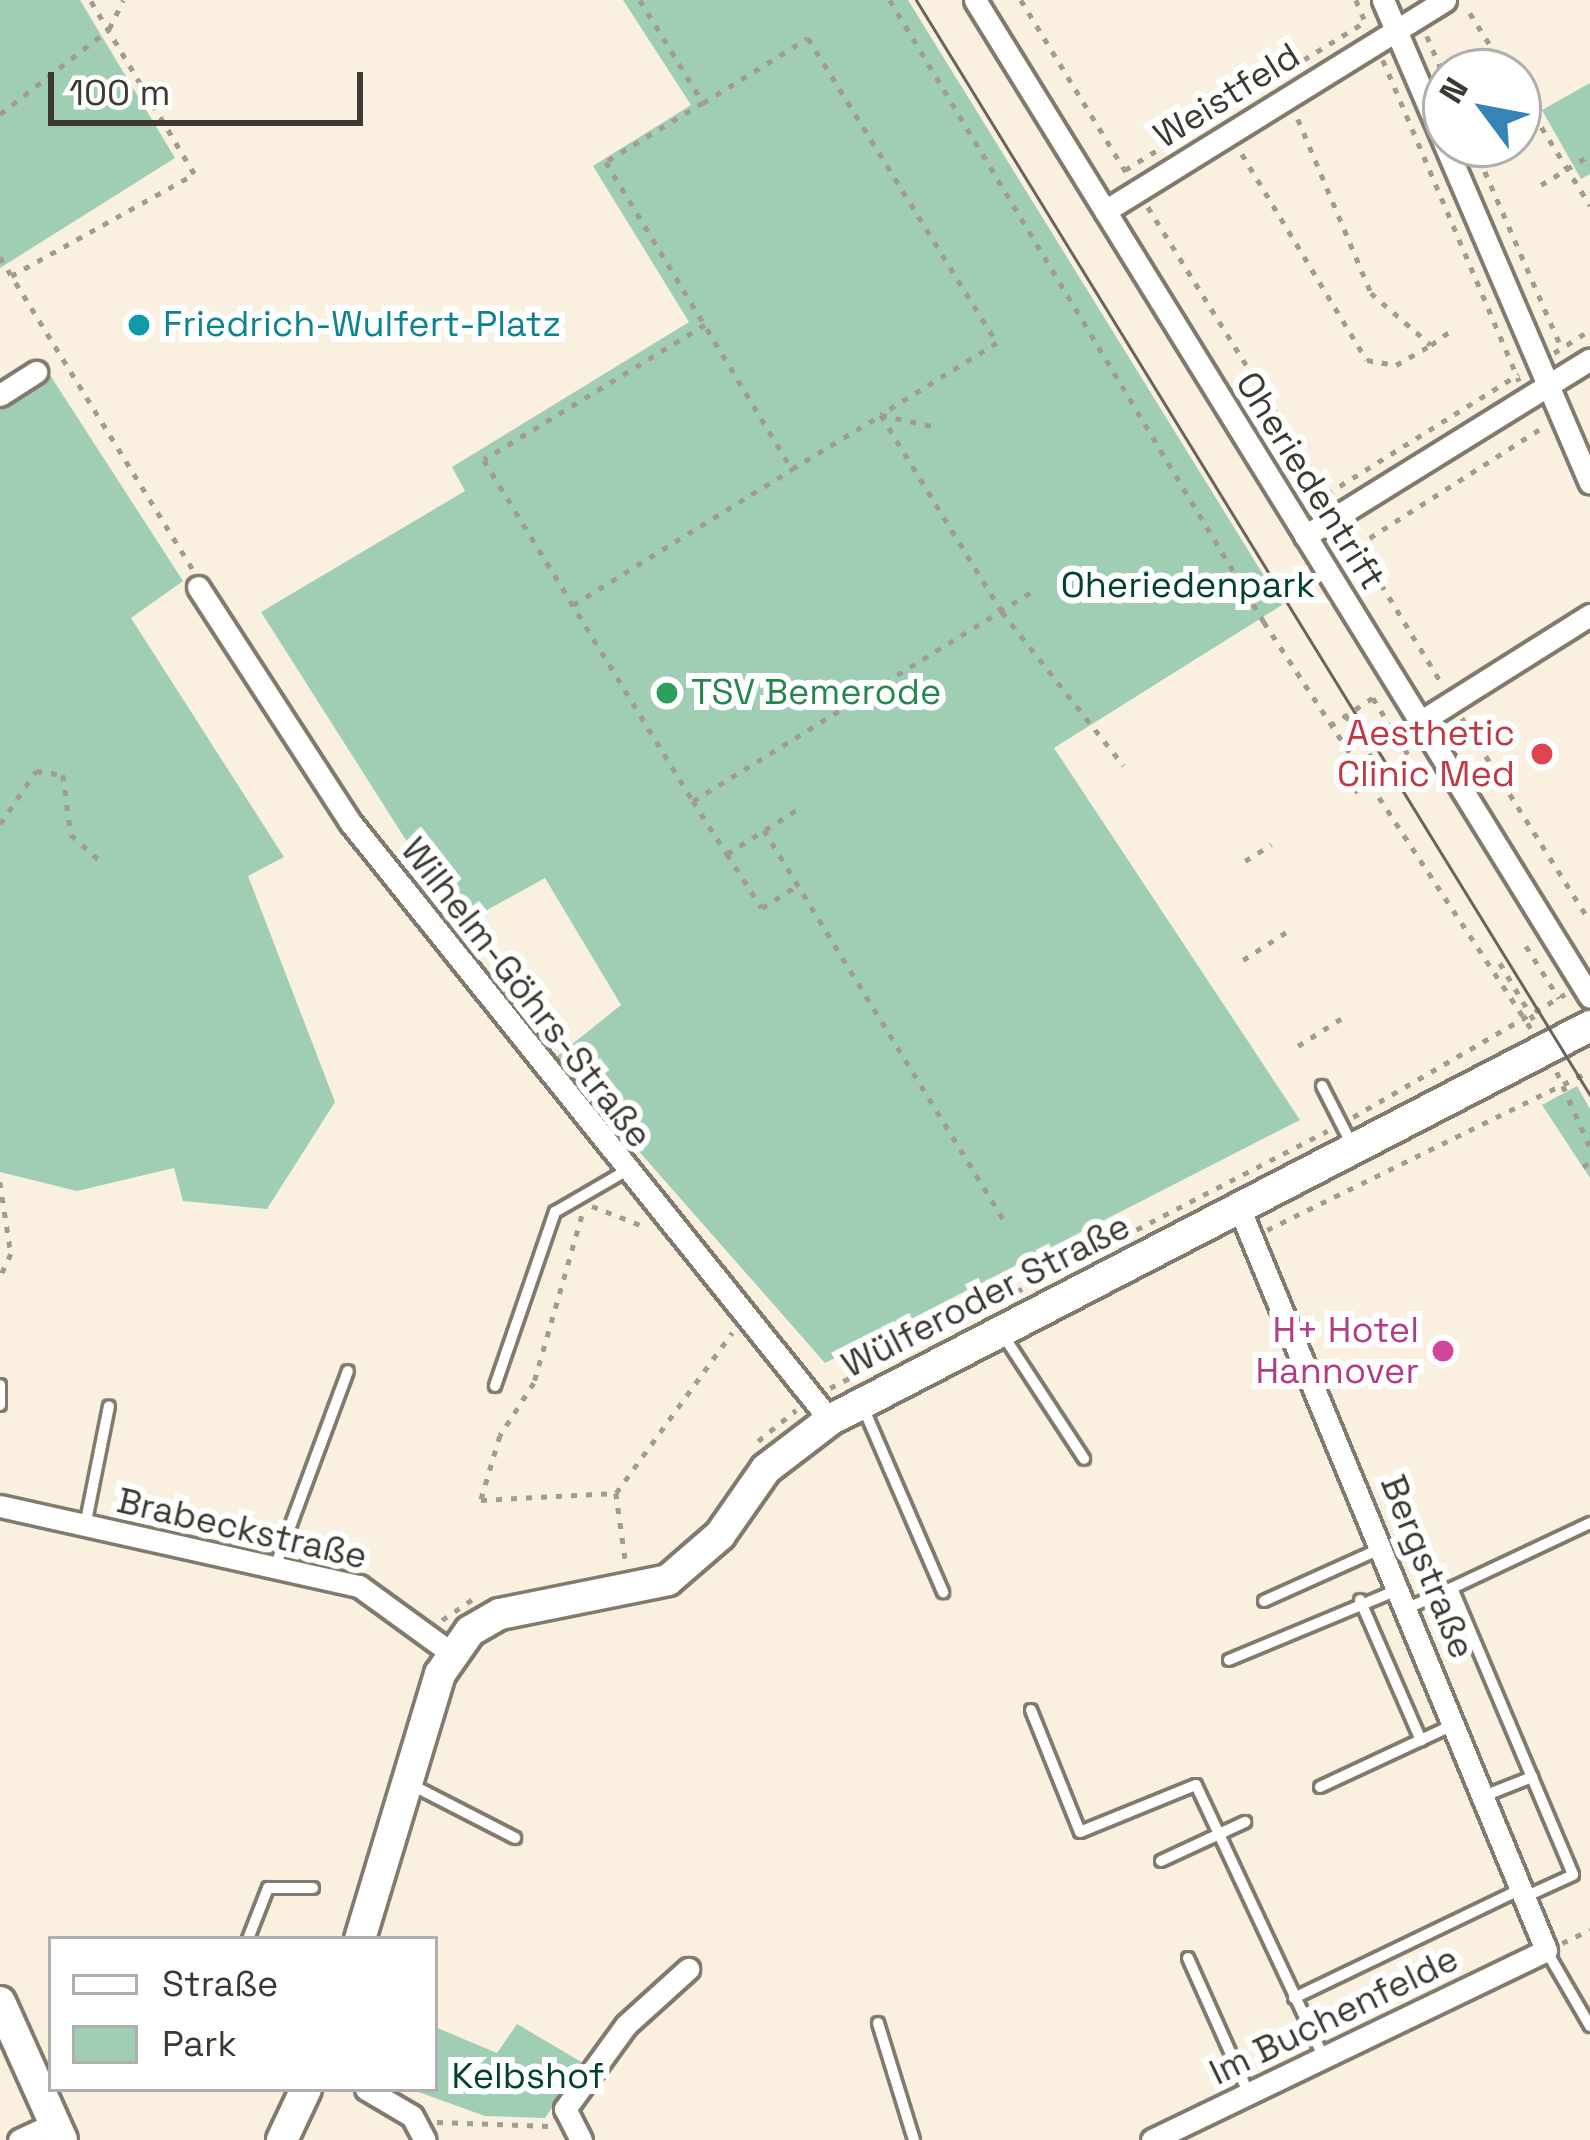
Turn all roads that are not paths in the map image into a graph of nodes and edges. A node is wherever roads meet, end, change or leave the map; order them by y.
1 (975, 0) edge
2 (1445, 0) edge
3 (1385, 4) edge
4 (1396, 30) junction
5 (1105, 211) junction
6 (1581, 365) edge
7 (36, 372) dead end
8 (1549, 385) junction
9 (0, 395) edge
10 (1590, 483) edge
11 (1305, 536) junction
12 (198, 587) road end
13 (1590, 615) edge
14 (1420, 722) junction
15 (1586, 990) edge
16 (1590, 1026) edge
17 (1322, 1086) dead end
18 (1357, 1153) junction
19 (624, 1172) junction
20 (1246, 1222) junction
21 (1001, 1333) junction
22 (348, 1371) dead end
23 (0, 1385) edge
24 (495, 1386) dead end
25 (861, 1404) junction
26 (0, 1405) edge
27 (110, 1406) dead end
28 (823, 1408) junction
29 (1084, 1459) dead end
30 (0, 1506) edge
31 (1590, 1523) edge
32 (85, 1526) junction
33 (1383, 1547) junction
34 (274, 1567) junction
35 (1452, 1588) junction
36 (943, 1592) dead end
37 (1404, 1599) junction
38 (1264, 1600) dead end
39 (1360, 1600) junction
40 (440, 1643) junction
41 (1229, 1660) dead end
42 (1030, 1711) dead end
43 (1455, 1724) junction
44 (1421, 1740) junction
45 (1532, 1777) junction
46 (412, 1785) junction
47 (1320, 1787) dead end
48 (1484, 1796) junction
49 (1245, 1822) dead end
50 (1218, 1835) junction
51 (515, 1838) dead end
52 (1162, 1861) dead end
53 (1573, 1875) junction
54 (1590, 1878) edge
55 (313, 1888) dead end
56 (1523, 1893) junction
57 (249, 1936) edge
58 (361, 1936) edge
59 (1546, 1950) junction
60 (1188, 1958) dead end
61 (688, 1969) dead end
62 (1294, 1998) junction
63 (0, 2002) edge
64 (878, 2023) dead end
65 (1590, 2026) edge
66 (1324, 2057) junction
67 (305, 2092) edge
68 (370, 2092) edge
69 (1250, 2094) junction
70 (574, 2131) edge
71 (58, 2132) edge
72 (422, 2135) edge
73 (20, 2140) edge
74 (282, 2140) edge
75 (914, 2140) edge
76 (1152, 2140) edge

1 - 5 street, Oheriedentrift
2 - 4 street, Weistfeld
3 - 4 street
4 - 5 street, Weistfeld
4 - 8 street
5 - 11 street, Oheriedentrift
6 - 8 street
7 - 9 street
8 - 10 street
8 - 11 street
11 - 14 street, Oheriedentrift
12 - 19 street, Wilhelm-Göhrs-Straße
13 - 14 street
14 - 15 street, Oheriedentrift
16 - 18 main road, Wülferoder Straße
17 - 18 lane
18 - 20 main road, Wülferoder Straße
19 - 24 lane
19 - 28 street, Wilhelm-Göhrs-Straße
20 - 21 main road, Wülferoder Straße
20 - 33 street, Bergstraße
21 - 25 main road, Wülferoder Straße
21 - 29 lane
22 - 34 lane
23 - 26 lane
25 - 28 main road, Wülferoder Straße
25 - 36 lane
27 - 32 lane
28 - 40 main road, Wülferoder Straße
30 - 32 street, Brabeckstraße
31 - 35 lane
32 - 34 street, Brabeckstraße
33 - 37 street, Bergstraße
33 - 38 lane
34 - 40 street, Brabeckstraße
35 - 37 lane
35 - 45 lane
37 - 39 lane
37 - 43 street, Bergstraße
39 - 41 lane
39 - 44 lane
40 - 46 main road
42 - 50 lane
43 - 44 lane
43 - 48 street, Bergstraße
44 - 47 lane
45 - 48 lane
45 - 53 lane
46 - 51 lane
46 - 58 main road
48 - 56 street, Bergstraße
49 - 50 lane
50 - 52 lane
50 - 62 lane
53 - 54 lane
53 - 56 lane
55 - 57 lane
56 - 59 street, Bergstraße
56 - 62 lane
59 - 65 lane
59 - 66 street, Im Buchenfelde
60 - 69 lane
61 - 70 street
62 - 66 lane
63 - 71 main road
64 - 75 lane
66 - 69 street, Im Buchenfelde
67 - 74 main road
68 - 72 street
69 - 76 street, Im Buchenfelde
71 - 73 street

